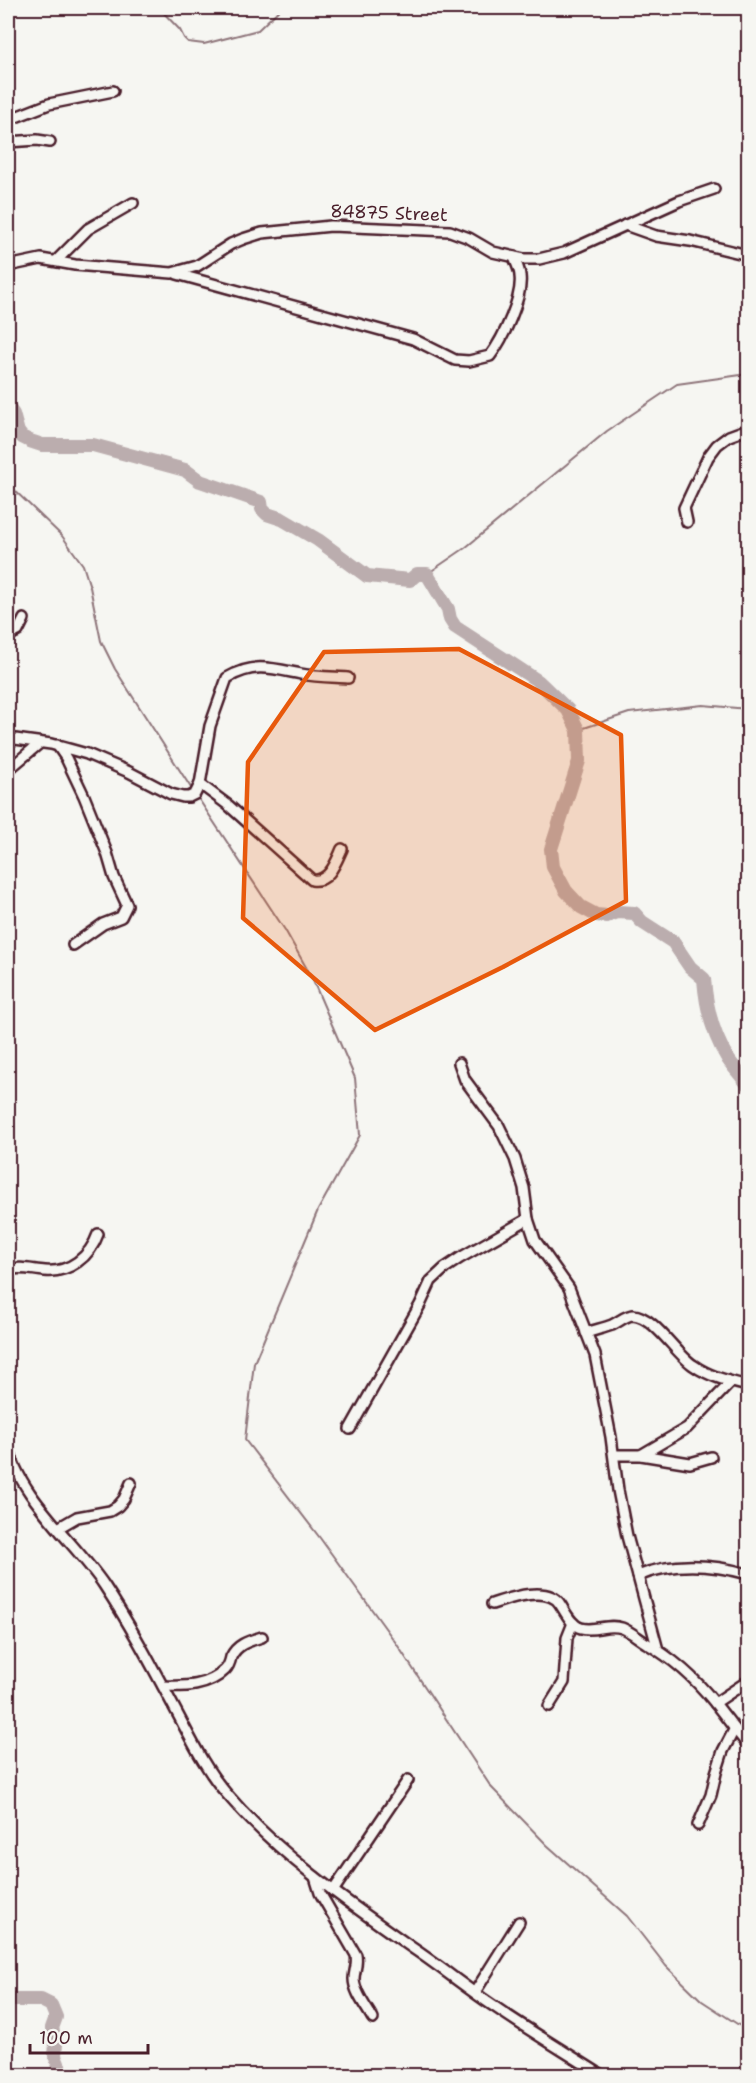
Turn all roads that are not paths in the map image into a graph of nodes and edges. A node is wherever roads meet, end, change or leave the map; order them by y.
1 (113, 92) dead end
2 (8, 120) edge
3 (8, 142) edge
4 (50, 142) dead end
5 (714, 189) dead end
6 (133, 203) dead end
7 (625, 225) junction
8 (748, 255) edge
9 (514, 257) junction
10 (56, 261) junction
11 (8, 266) edge
12 (172, 273) junction
13 (748, 429) edge
14 (687, 522) dead end
15 (24, 619) dead end
16 (8, 636) edge
17 (348, 678) dead end
18 (8, 738) edge
19 (40, 743) junction
20 (57, 745) junction
21 (8, 770) edge
22 (200, 784) junction
23 (342, 849) dead end
24 (74, 945) dead end
25 (459, 1063) dead end
26 (528, 1219) junction
27 (98, 1234) dead end
28 (8, 1270) edge
29 (586, 1333) junction
30 (731, 1382) junction
31 (748, 1386) edge
32 (350, 1429) dead end
33 (8, 1444) edge
34 (614, 1455) junction
35 (641, 1455) junction
36 (711, 1457) dead end
37 (131, 1483) dead end
38 (58, 1528) junction
39 (748, 1574) edge
40 (638, 1576) junction
41 (492, 1604) dead end
42 (573, 1623) junction
43 (262, 1637) dead end
44 (658, 1650) junction
45 (748, 1681) edge
46 (163, 1686) junction
47 (715, 1703) junction
48 (549, 1706) dead end
49 (734, 1730) junction
50 (748, 1745) edge
51 (408, 1780) dead end
52 (698, 1825) dead end
53 (315, 1877) junction
54 (333, 1891) junction
55 (519, 1923) dead end
56 (475, 1992) junction
57 (373, 2019) dead end
58 (603, 2076) edge

1 - 2 street
3 - 4 street
5 - 7 street, 84875 Street
6 - 10 street
7 - 8 street
7 - 9 street, 84875 Street
9 - 12 street, 84875 Street
9 - 12 street
10 - 11 street, 84875 Street
10 - 12 street, 84875 Street
13 - 14 street
15 - 16 street
17 - 22 street
18 - 19 street
19 - 20 street
19 - 21 street
20 - 22 street
20 - 24 street
22 - 23 street
25 - 26 street
26 - 29 street
26 - 32 street
27 - 28 street
29 - 30 street
29 - 34 street
30 - 31 street
30 - 35 street
33 - 38 street
34 - 35 street
34 - 40 street
35 - 36 street
37 - 38 street
38 - 46 street
39 - 40 street
40 - 44 street
41 - 42 street
42 - 44 street
42 - 48 street
43 - 46 street
44 - 47 street
45 - 47 street
46 - 53 street
47 - 49 street
49 - 50 street
49 - 52 street
51 - 54 street
53 - 54 street
53 - 57 street
54 - 56 street
55 - 56 street
56 - 58 street

